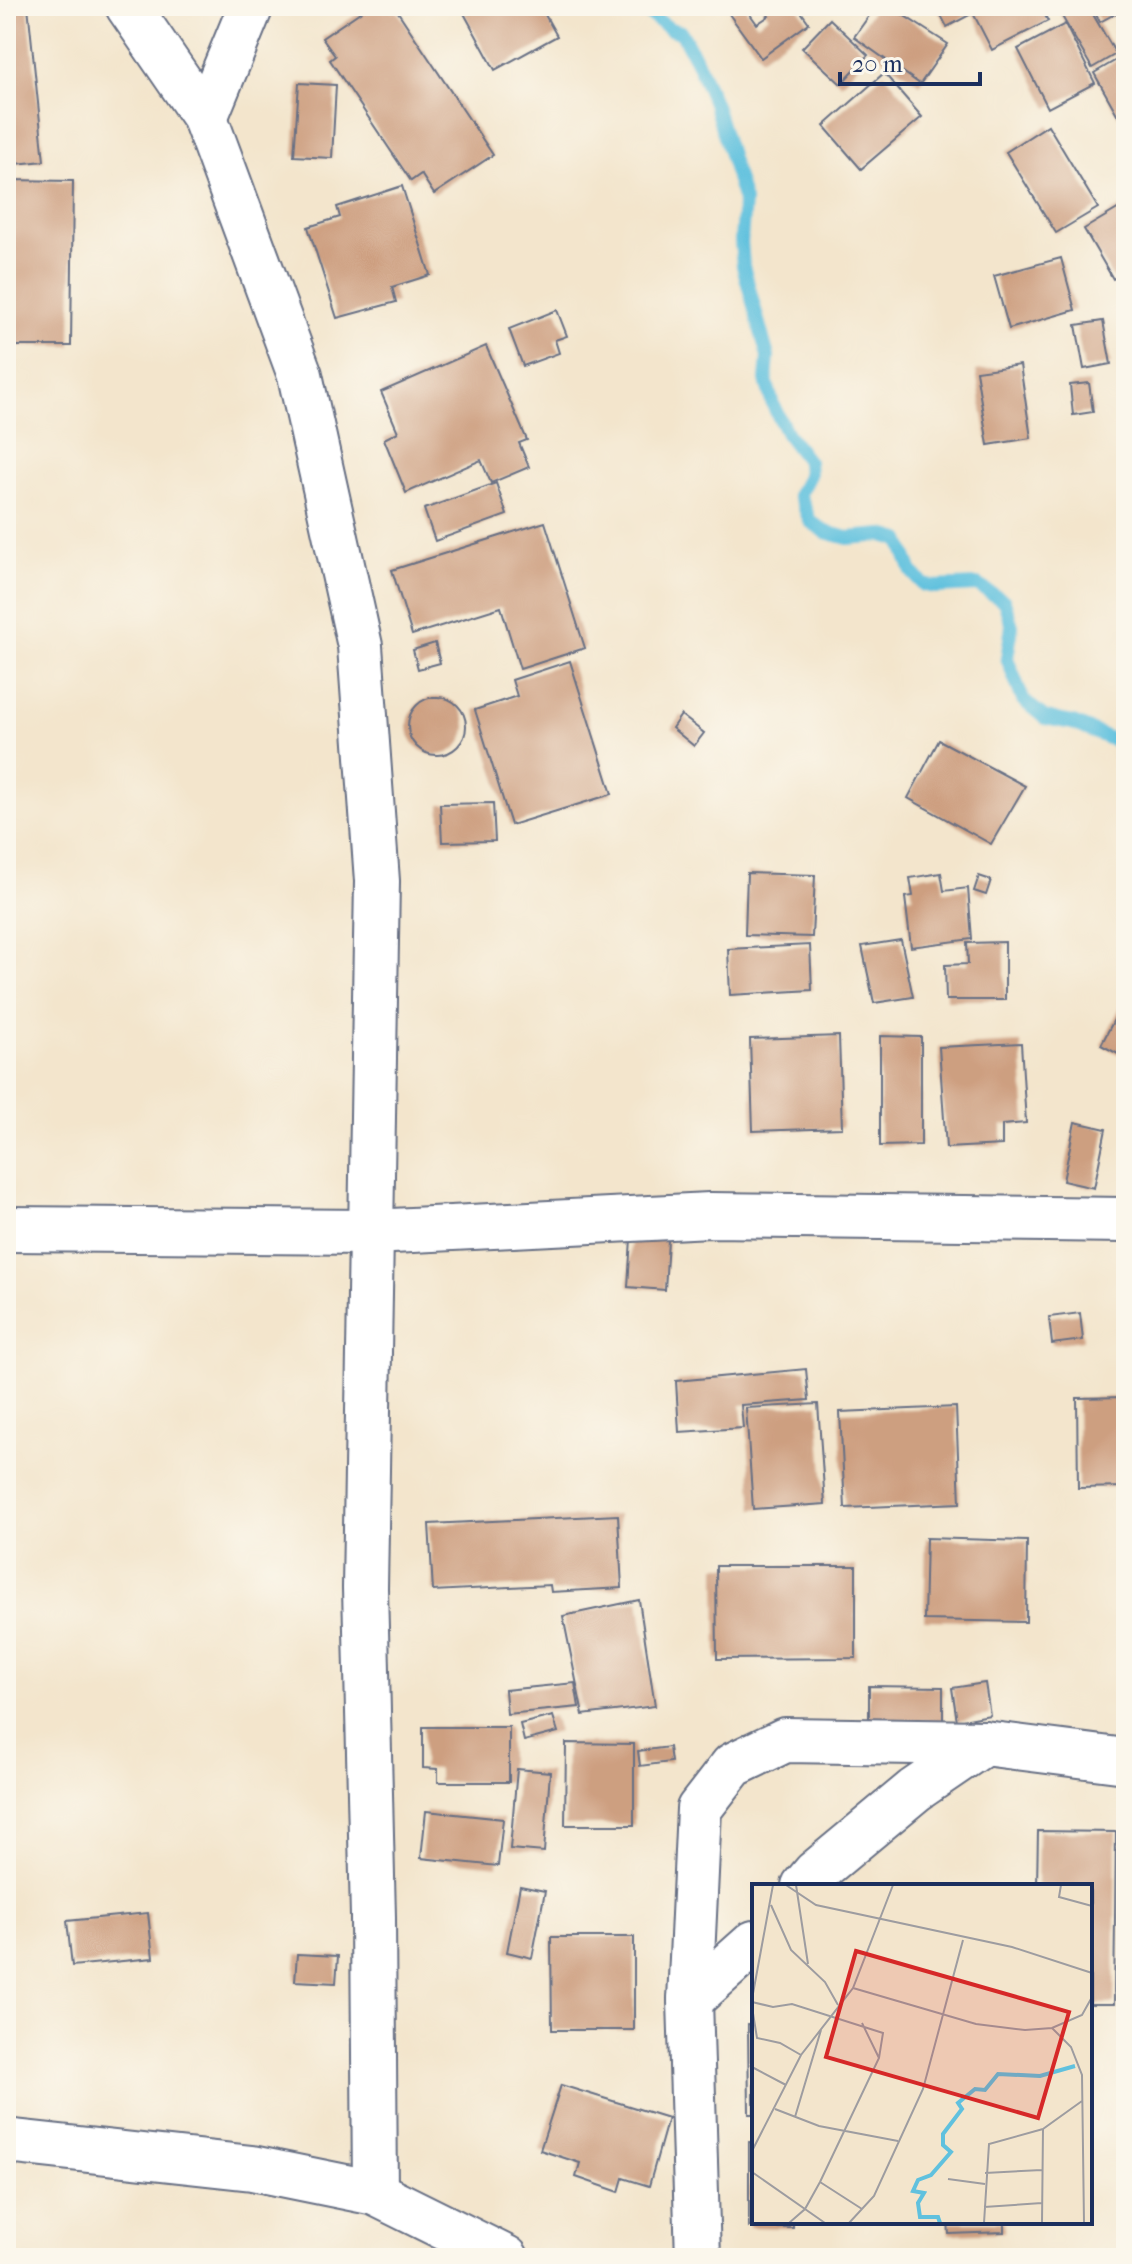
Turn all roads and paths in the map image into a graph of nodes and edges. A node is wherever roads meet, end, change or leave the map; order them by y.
1 (128, 6) edge
2 (251, 6) edge
3 (205, 118) junction
4 (1126, 1220) edge
5 (6, 1229) edge
6 (372, 1232) junction
7 (984, 1743) junction
8 (1126, 1761) edge
9 (806, 1884) edge
10 (752, 1945) edge
11 (690, 2000) junction
12 (6, 2141) edge
13 (375, 2193) junction
14 (506, 2258) edge
15 (698, 2258) edge

1 - 3 street
2 - 3 street
3 - 6 street
4 - 6 street
5 - 6 street
6 - 13 street
7 - 8 street
7 - 9 street
7 - 11 street
10 - 11 street
11 - 15 street
12 - 13 street
13 - 14 street

